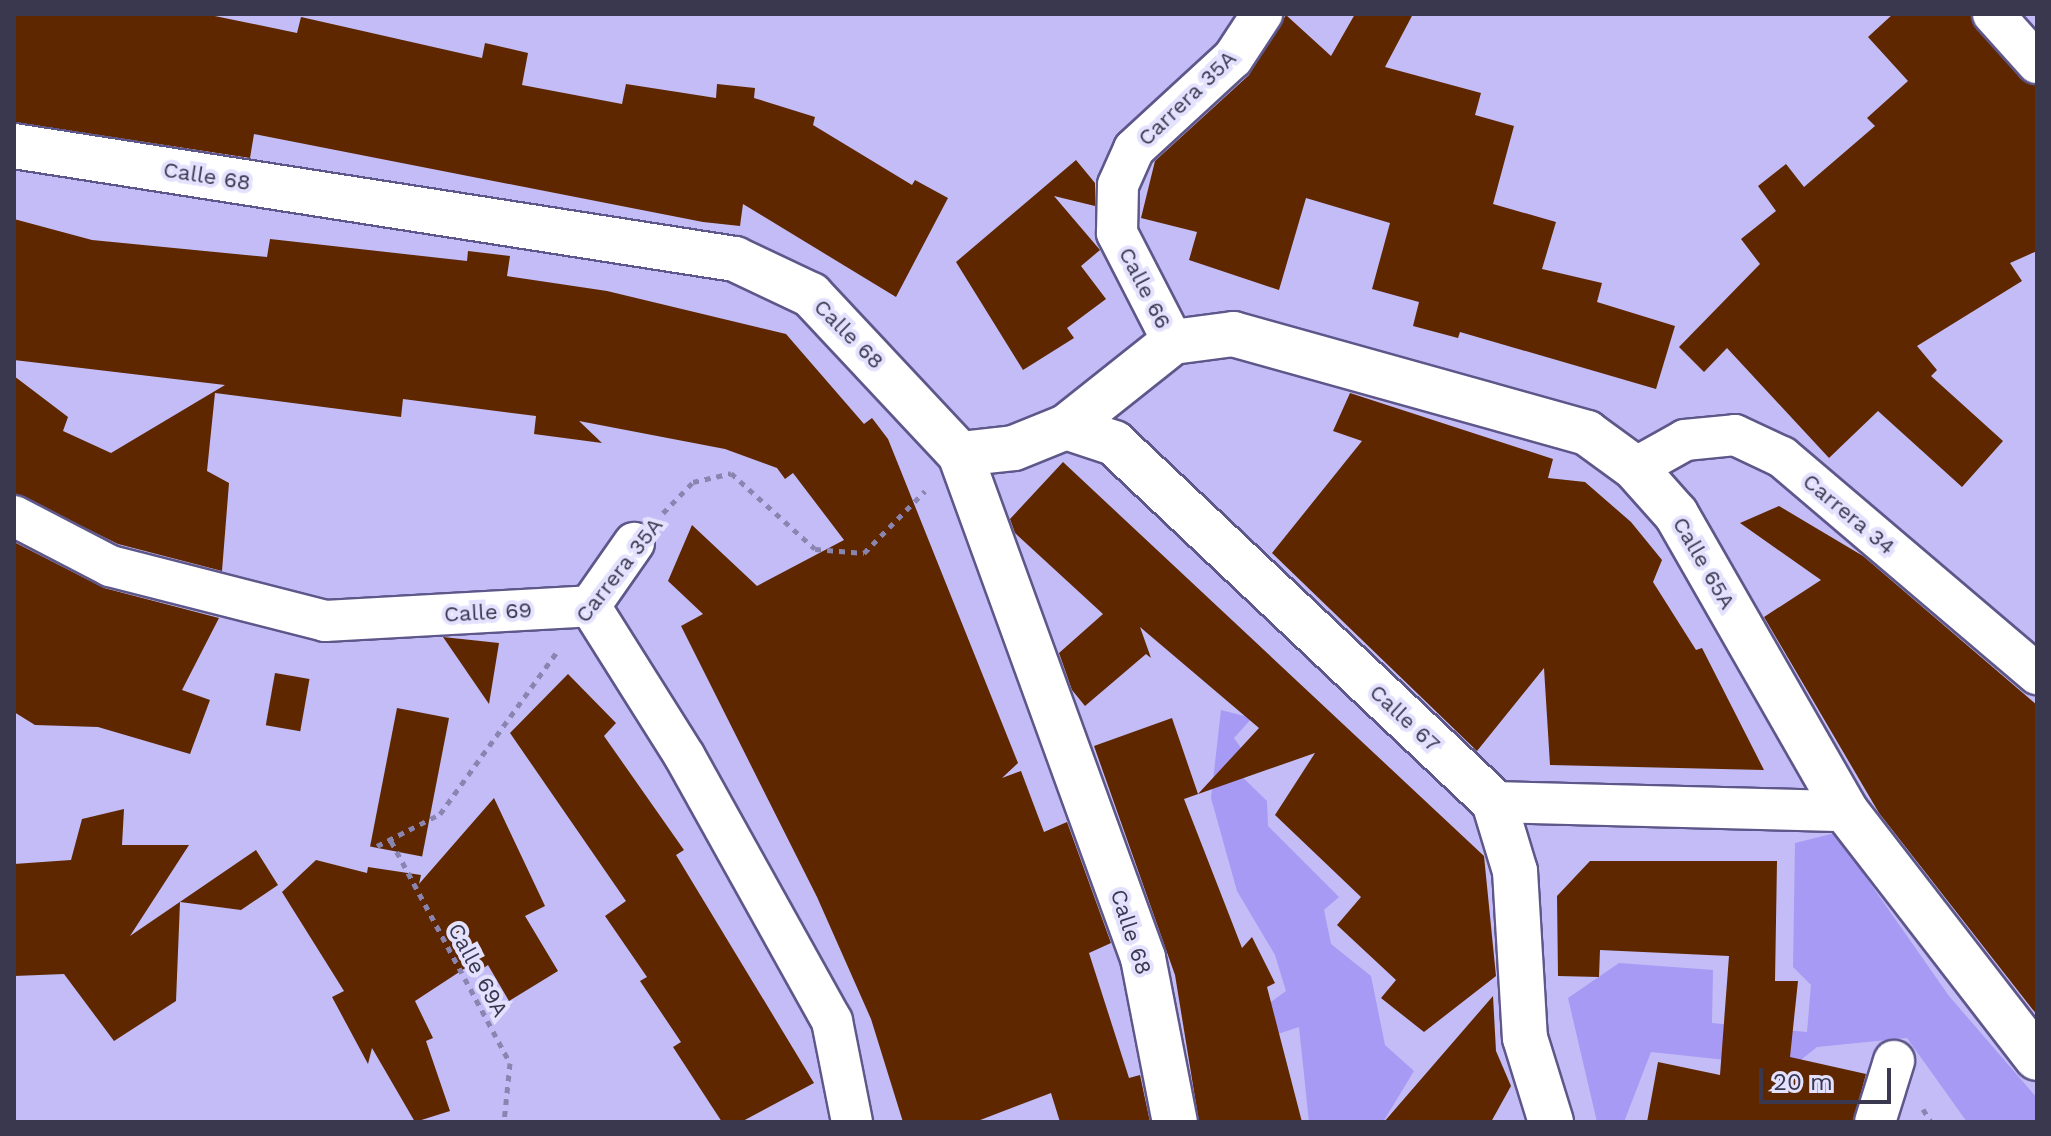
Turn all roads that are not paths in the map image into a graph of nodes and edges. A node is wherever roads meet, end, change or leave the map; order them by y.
1 (1262, 14) edge
2 (1993, 14) edge
3 (2037, 63) edge
4 (14, 146) edge
5 (1118, 185) joint
6 (1173, 342) junction
7 (1066, 427) junction
8 (960, 454) junction
9 (1635, 468) junction
10 (14, 516) edge
11 (634, 543) road end
12 (590, 606) junction
13 (2037, 674) edge
14 (1494, 802) junction
15 (1846, 811) junction
16 (2037, 1058) edge
17 (1894, 1061) dead end
18 (852, 1122) edge
19 (1175, 1122) edge
20 (1551, 1122) edge
21 (1875, 1122) edge

1 - 5 street, Carrera 35A
2 - 3 street
4 - 8 main road, Calle 68
5 - 6 street, Calle 66
6 - 7 main road
6 - 9 main road, Calle 65A
7 - 8 main road
7 - 14 main road, Calle 67
8 - 19 main road, Calle 68
9 - 13 street, Carrera 34
9 - 15 main road, Calle 65A
10 - 12 street, Calle 69
11 - 12 street, Carrera 35A
12 - 18 street
14 - 15 street
14 - 20 main road, Calle 67
15 - 16 main road, Calle 65A
17 - 21 street

